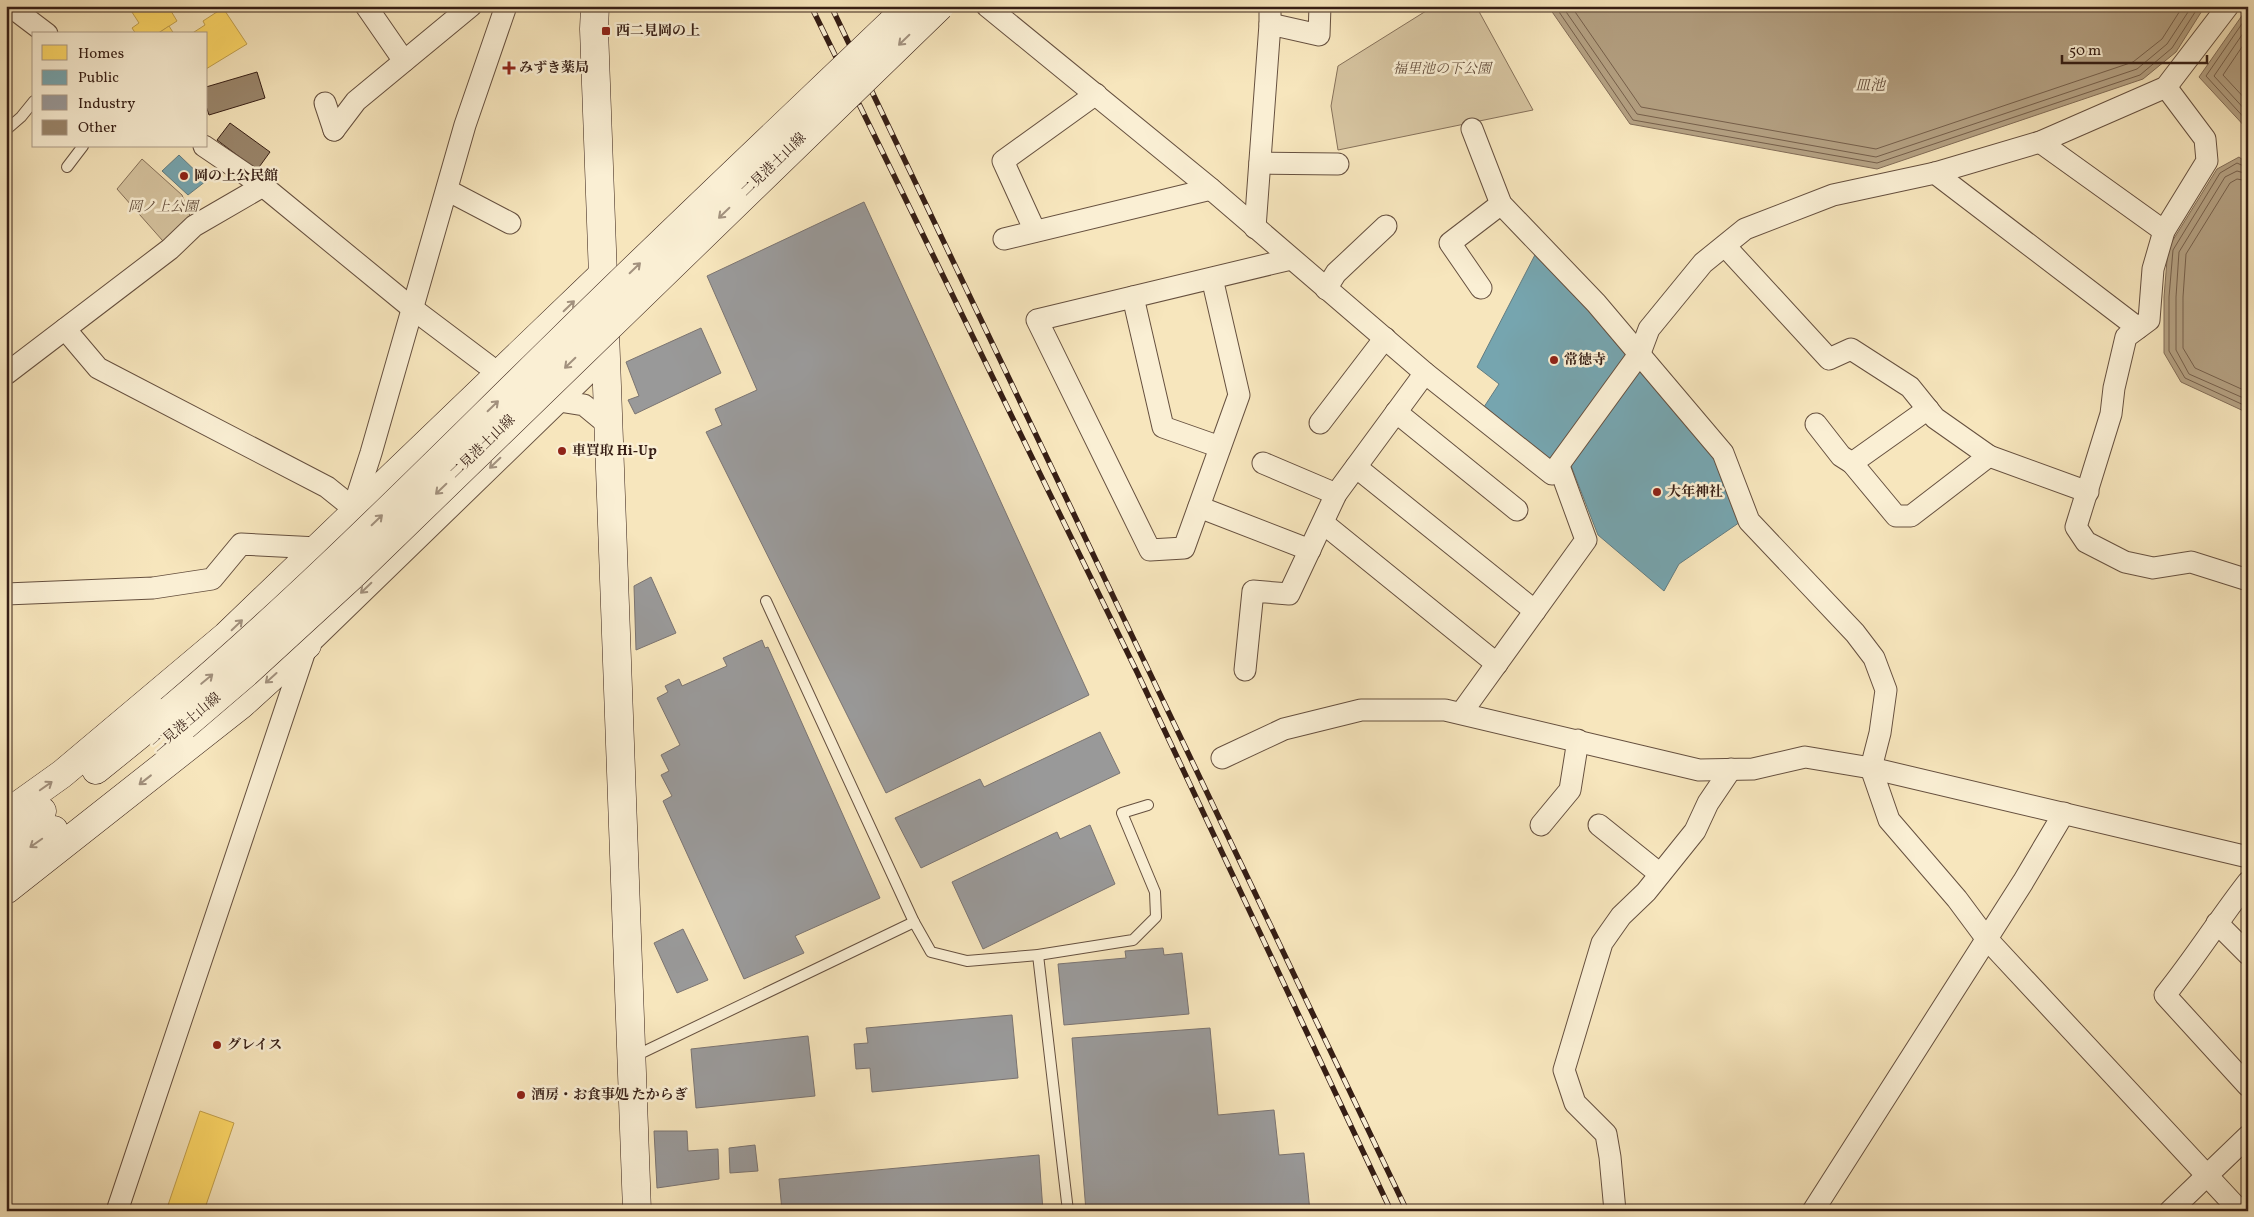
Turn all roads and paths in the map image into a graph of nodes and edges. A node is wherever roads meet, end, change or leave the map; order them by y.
1 (10, 6) edge
2 (366, 6) edge
3 (471, 6) edge
4 (506, 6) edge
5 (595, 6) edge
6 (909, 6) edge
7 (940, 6) edge
8 (987, 6) edge
9 (1320, 6) edge
10 (2228, 6) edge
11 (1270, 15) edge
12 (44, 32) edge
13 (404, 62) junction
14 (2166, 87) junction
15 (1096, 94) junction
16 (32, 103) edge
17 (325, 103) dead end
18 (1472, 128) dead end
19 (6, 130) edge
20 (2040, 142) junction
21 (81, 148) edge
22 (207, 148) edge
23 (1260, 163) junction
24 (1338, 164) dead end
25 (66, 167) dead end
26 (1935, 173) junction
27 (262, 186) junction
28 (1211, 188) junction
29 (447, 190) junction
30 (1501, 204) junction
31 (510, 223) dead end
32 (1386, 226) dead end
33 (1255, 228) junction
34 (1035, 231) junction
35 (2164, 231) junction
36 (1004, 239) dead end
37 (1725, 246) junction
38 (1291, 259) junction
39 (602, 275) junction
40 (1212, 278) junction
41 (1481, 288) dead end
42 (1326, 289) junction
43 (1133, 297) junction
44 (413, 310) junction
45 (2138, 328) junction
46 (65, 329) junction
47 (1385, 338) junction
48 (1640, 353) junction
49 (606, 356) junction
50 (498, 373) junction
51 (1425, 373) junction
52 (6, 374) edge
53 (559, 401) junction
54 (1928, 409) junction
55 (1396, 412) junction
56 (1320, 423) dead end
57 (607, 424) junction
58 (1816, 424) dead end
59 (1220, 448) junction
60 (1988, 456) junction
61 (1263, 463) dead end
62 (1852, 463) junction
63 (1559, 466) junction
64 (1356, 467) junction
65 (2088, 492) junction
66 (1336, 494) junction
67 (1198, 508) junction
68 (1517, 510) dead end
69 (352, 513) junction
70 (1323, 523) junction
71 (318, 548) junction
72 (1310, 550) junction
73 (2248, 580) edge
74 (6, 594) edge
75 (766, 601) dead end
76 (1535, 611) junction
77 (307, 646) junction
78 (1497, 664) junction
79 (1245, 670) dead end
80 (1462, 712) junction
81 (177, 718) junction
82 (1578, 740) junction
83 (1222, 758) dead end
84 (1871, 768) junction
85 (1731, 769) junction
86 (1148, 805) dead end
87 (2064, 813) junction
88 (6, 814) edge
89 (1541, 825) dead end
90 (1599, 825) dead end
91 (6, 836) edge
92 (2248, 857) edge
93 (6, 864) edge
94 (1660, 874) junction
95 (2248, 882) edge
96 (6, 890) edge
97 (914, 922) junction
98 (2217, 923) junction
99 (1986, 938) junction
100 (2248, 954) edge
101 (1038, 955) junction
102 (630, 1059) junction
103 (2248, 1086) edge
104 (2248, 1136) edge
105 (2207, 1173) junction
106 (117, 1211) edge
107 (637, 1211) edge
108 (1068, 1211) edge
109 (1615, 1211) edge
110 (1813, 1211) edge
111 (2170, 1211) edge
112 (2240, 1211) edge

1 - 12 street
2 - 13 street
3 - 13 street
4 - 29 street
5 - 39 main road
81 -> 6 main road, 二見港土山線, bridge
7 -> 81 main road, 二見港土山線, bridge
8 - 15 street
9 - 11 street
10 - 14 street
11 - 23 street
13 - 17 street
14 - 20 street
14 - 35 street
15 - 28 street
15 - 34 street
16 - 19 lane
18 - 30 street
20 - 26 street
20 - 35 street
21 - 25 lane
22 - 27 street
23 - 24 street
23 - 33 street
26 - 37 street
26 - 45 street
27 - 44 street
27 - 46 street
28 - 33 street
28 - 34 street
29 - 31 street
29 - 44 street
30 - 41 street
30 - 48 street
32 - 42 street
33 - 38 street
34 - 36 street
35 - 45 street
37 - 48 street
37 - 54 street
38 - 40 street
38 - 42 street
39 - 49 main road
50 -> 39 main road
40 - 43 street
40 - 59 street
42 - 47 street
43 - 59 street
43 - 67 street
44 - 50 street
44 - 69 street
45 - 65 street
46 - 52 street
46 - 69 street
47 - 51 street
47 - 56 street
48 - 63 street
48 - 84 street
49 - 53 street
49 - 57 main road
50 - 53 street
50 - 69 main road
51 - 55 street
51 - 63 street
53 - 57 street
53 -> 77 street
54 - 60 street
54 - 62 street
55 - 64 street
55 - 68 street
57 - 102 main road
58 - 62 street
59 - 67 street
60 - 62 street
60 - 65 street
61 - 66 street
63 - 76 street
64 - 66 street
64 - 76 street
65 - 73 street
66 - 70 street
67 - 72 street
69 - 71 main road
69 - 77 street
70 - 72 street
70 - 78 street
71 - 74 street
88 -> 71 main road
72 - 79 street
75 - 97 lane
76 - 78 street
77 -> 96 main road
77 - 106 street
78 - 80 street
80 - 82 street
80 - 83 street
81 - 91 main road, 二見港土山線
81 -> 93 main road, 二見港土山線
82 - 85 street
82 - 89 street
84 - 85 street
84 - 87 street
84 - 99 street
85 - 94 street
86 - 101 lane
87 - 92 street
87 - 99 street
90 - 94 street
94 - 109 street
95 - 98 street
97 - 101 lane
97 - 102 lane
98 - 100 street
98 - 103 street
99 - 105 street
99 - 110 street
101 - 108 lane
102 - 107 main road
104 - 105 street
105 - 111 street
105 - 112 street

